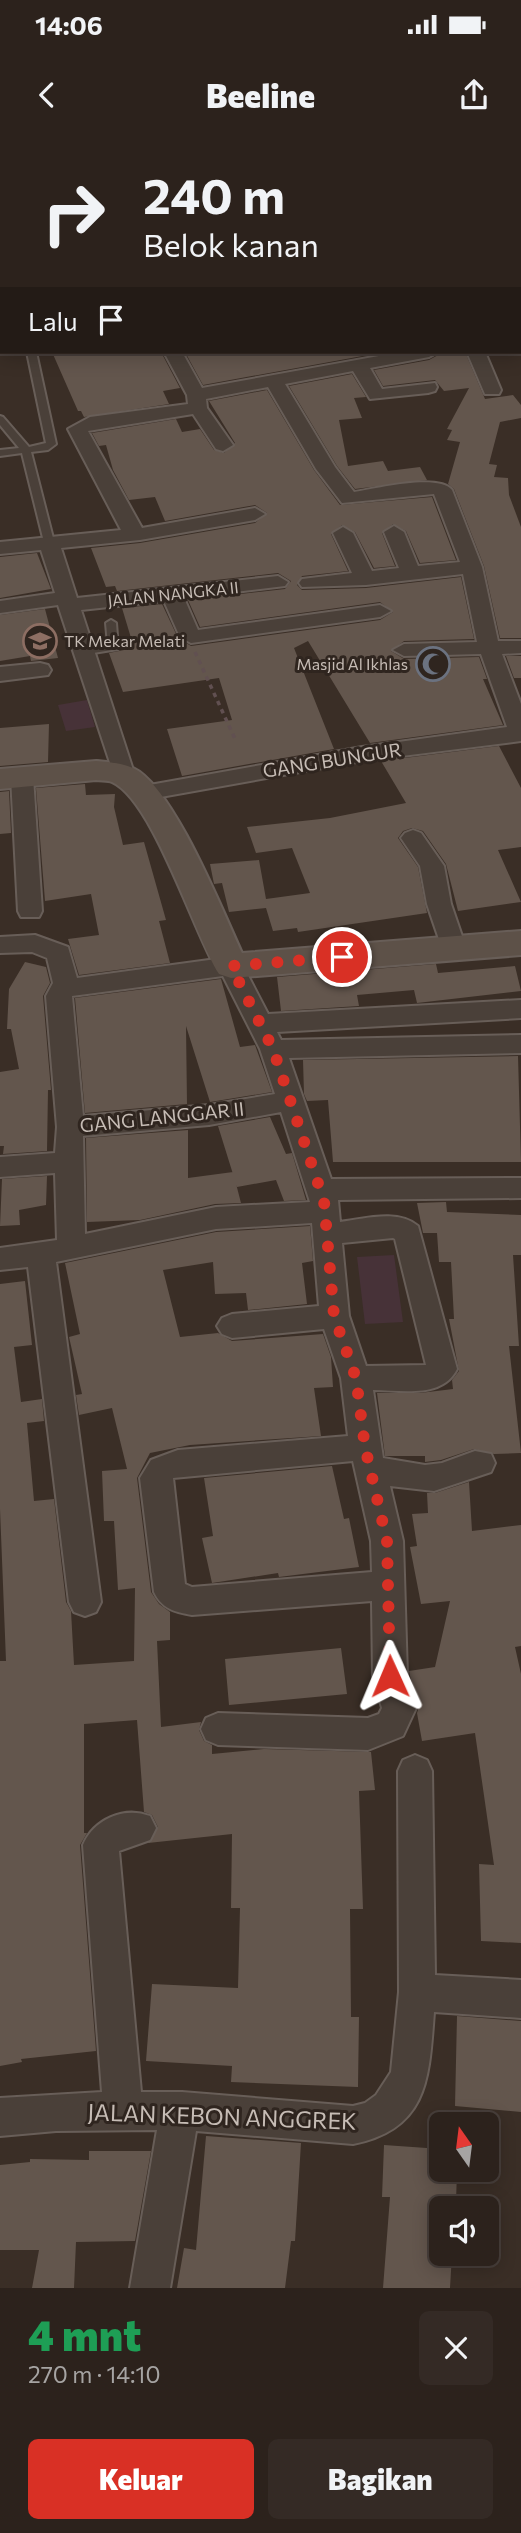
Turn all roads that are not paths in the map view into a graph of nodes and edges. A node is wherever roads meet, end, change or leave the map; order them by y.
1 (31, 354) edge
2 (174, 354) edge
3 (331, 354) edge
4 (418, 354) edge
5 (477, 354) edge
6 (349, 366) junction
7 (273, 380) junction
8 (429, 387) dead end
9 (492, 390) dead end
10 (197, 402) junction
11 (0, 419) edge
12 (223, 445) dead end
13 (26, 450) junction
14 (0, 453) edge
15 (255, 514) dead end
16 (130, 533) junction
17 (343, 533) dead end
18 (394, 533) dead end
19 (49, 542) junction
20 (0, 548) edge
21 (472, 567) junction
22 (411, 573) junction
23 (366, 579) junction
24 (278, 582) dead end
25 (309, 583) dead end
26 (172, 594) junction
27 (66, 601) junction
28 (0, 607) edge
29 (380, 611) dead end
30 (111, 622) dead end
31 (521, 647) edge
32 (489, 648) junction
33 (404, 650) dead end
34 (85, 653) junction
35 (40, 670) dead end
36 (0, 674) edge
37 (521, 733) edge
38 (11, 778) edge
39 (276, 786) dead end
40 (140, 790) junction
41 (414, 838) dead end
42 (30, 911) dead end
43 (521, 943) edge
44 (0, 945) edge
45 (454, 948) junction
46 (231, 966) junction
47 (67, 987) junction
48 (521, 1009) edge
49 (266, 1037) junction
50 (521, 1044) edge
51 (290, 1100) junction
52 (71, 1127) junction
53 (68, 1162) junction
54 (0, 1167) edge
55 (521, 1188) edge
56 (324, 1212) junction
57 (72, 1248) junction
58 (41, 1254) junction
59 (0, 1259) edge
60 (334, 1316) junction
61 (232, 1326) dead end
62 (356, 1378) junction
63 (367, 1457) junction
64 (480, 1463) dead end
65 (389, 1584) junction
66 (85, 1602) dead end
67 (218, 1729) dead end
68 (415, 1771) dead end
69 (138, 1828) dead end
70 (417, 1992) junction
71 (521, 1999) edge
72 (182, 2111) junction
73 (123, 2112) junction
74 (0, 2117) edge
75 (150, 2288) edge

1 - 13 lane
2 - 10 street
3 - 6 street
4 - 6 street
5 - 9 street
6 - 7 street
6 - 8 street
7 - 10 street
7 - 21 street
10 - 12 street
10 - 16 street
11 - 13 lane
13 - 14 lane
13 - 19 lane
15 - 16 street
16 - 19 street
17 - 23 street
18 - 22 street
19 - 20 street
19 - 27 street
21 - 22 street
21 - 32 street
22 - 23 street
23 - 25 street
24 - 26 street, JALAN NANGKA II
26 - 27 street, JALAN NANGKA II
26 - 29 street
27 - 28 street, JALAN NANGKA II
27 - 34 street
30 - 34 lane
31 - 32 street
32 - 33 street
32 - 37 street
34 - 40 street
35 - 36 street
37 - 40 street, GANG BUNGUR
38 - 40 street
38 - 42 street
39 - 40 street
40 - 46 street
41 - 45 street
43 - 45 street
44 - 47 street
45 - 46 street
46 - 47 street
46 - 49 street
47 - 52 street
48 - 49 street
49 - 50 street
49 - 51 street
51 - 52 street, GANG LANGGAR II
51 - 56 street
52 - 53 street, GANG LANGGAR II
53 - 54 street
53 - 57 street, GANG LANGGAR II
55 - 56 street
56 - 57 street
56 - 60 street
56 - 62 street
57 - 58 street
58 - 59 street
58 - 66 street
60 - 61 street
60 - 62 street
62 - 63 street
63 - 64 street
63 - 65 street
63 - 65 street
65 - 67 street
68 - 70 street, JALAN KEBON ANGGREK
69 - 73 street
70 - 71 street
70 - 72 street, JALAN KEBON ANGGREK
72 - 73 street, JALAN KEBON ANGGREK
72 - 75 street
73 - 74 street, JALAN KEBON ANGGREK

